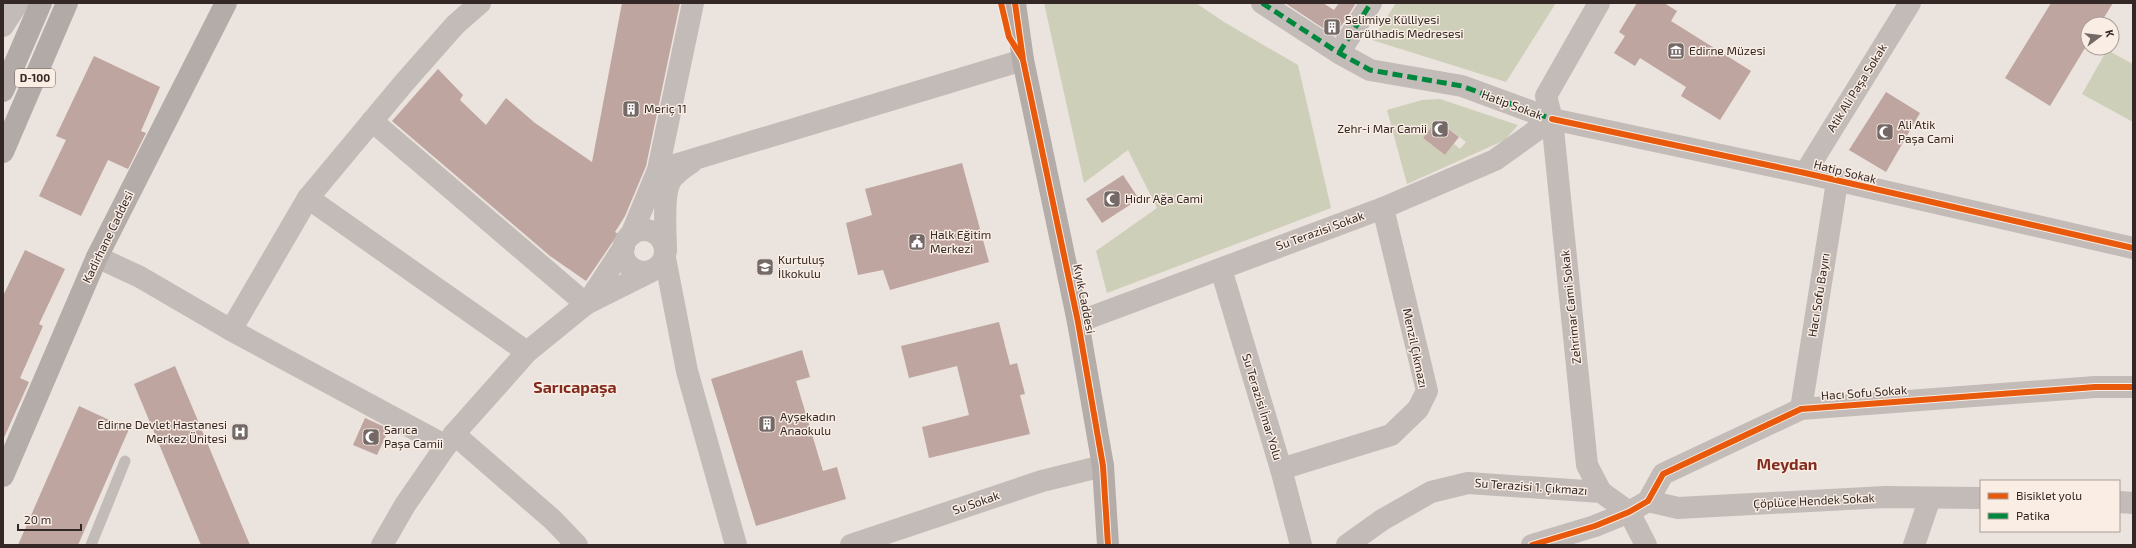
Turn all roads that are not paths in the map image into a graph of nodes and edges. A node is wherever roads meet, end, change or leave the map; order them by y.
1 (18, 3) edge
2 (41, 3) edge
3 (67, 3) edge
4 (226, 3) edge
5 (480, 3) edge
6 (693, 3) edge
7 (1001, 3) edge
8 (1015, 3) edge
9 (1262, 3) edge
10 (1371, 3) edge
11 (1599, 3) edge
12 (1910, 3) edge
13 (3, 26) edge
14 (1339, 53) junction
15 (1023, 60) junction
16 (3, 91) edge
17 (1552, 120) junction
18 (372, 121) junction
19 (3, 152) edge
20 (696, 159) junction
21 (658, 170) junction
22 (1805, 173) junction
23 (1837, 182) junction
24 (308, 198) junction
25 (1383, 208) junction
26 (627, 241) junction
27 (2133, 248) edge
28 (97, 256) junction
29 (660, 261) junction
30 (1221, 270) junction
31 (586, 304) junction
32 (1078, 322) junction
33 (231, 330) junction
34 (527, 352) junction
35 (2133, 387) edge
36 (1801, 409) junction
37 (450, 440) junction
38 (125, 461) dead end
39 (1103, 466) junction
40 (1281, 469) junction
41 (3, 476) edge
42 (1601, 492) junction
43 (1930, 498) junction
44 (1980, 498) edge
45 (1648, 500) junction
46 (2120, 502) edge
47 (2133, 503) edge
48 (1629, 512) junction
49 (91, 545) edge
50 (382, 545) edge
51 (577, 545) edge
52 (736, 545) edge
53 (851, 545) edge
54 (1108, 545) edge
55 (1301, 545) edge
56 (1347, 545) edge
57 (1532, 545) edge
58 (1646, 545) edge
59 (1914, 545) edge

1 - 13 street
2 - 16 main road, D-100
3 - 19 main road, D-100
4 - 28 main road, Kadirhane Caddesi
5 - 18 street
6 - 21 street
7 - 15 main road, Kıyık Caddesi
8 - 15 main road, Kıyık Caddesi
9 - 14 street, Hatip Sokak
10 - 14 street
11 - 17 street, Zehrimar Cami Sokak
12 - 22 street, Atik Ali Paşa Sokak
14 - 17 street, Hatip Sokak
15 - 20 street
15 - 32 main road, Kıyık Caddesi
17 - 22 street, Hatip Sokak
17 - 25 street, Su Terazisi Sokak
17 - 42 street, Zehrimar Cami Sokak
18 - 24 street
18 - 31 street
20 - 21 street
20 - 29 street
21 - 26 street
22 - 23 street, Hatip Sokak
23 - 27 street, Hatip Sokak
23 - 36 street, Hacı Sofu Bayırı
24 - 33 street
24 - 34 street
25 - 30 street, Su Terazisi Sokak
25 - 40 street, Menzil Çıkmazı
26 - 29 street
26 - 29 street
26 - 31 street
28 - 33 street
28 - 41 main road, Kadirhane Caddesi
29 - 31 street
29 - 52 street
30 - 32 street, Su Terazisi Sokak
30 - 40 street, Su Terazisi İmar Yolu
31 - 34 street
32 - 39 main road, Kıyık Caddesi
33 - 37 street
34 - 37 street
35 - 36 street, Hacı Sofu Sokak
36 - 45 street, Hacı Sofu Sokak
37 - 50 street
37 - 51 street
38 - 49 lane
39 - 53 street, Su Sokak
39 - 54 main road, Kıyık Caddesi
40 - 55 street, Su Terazisi İmar Yolu
42 - 48 street, Su Terazisi 1. Çıkmazı
42 - 56 street, Su Terazisi 1. Çıkmazı
43 - 44 street, Çöplüce Hendek Sokak
43 - 45 street, Çöplüce Hendek Sokak
43 - 59 street
45 - 48 street, Hacı Sofu Sokak
46 - 47 street
48 - 57 street, Hacı Sofu Sokak
48 - 58 street

